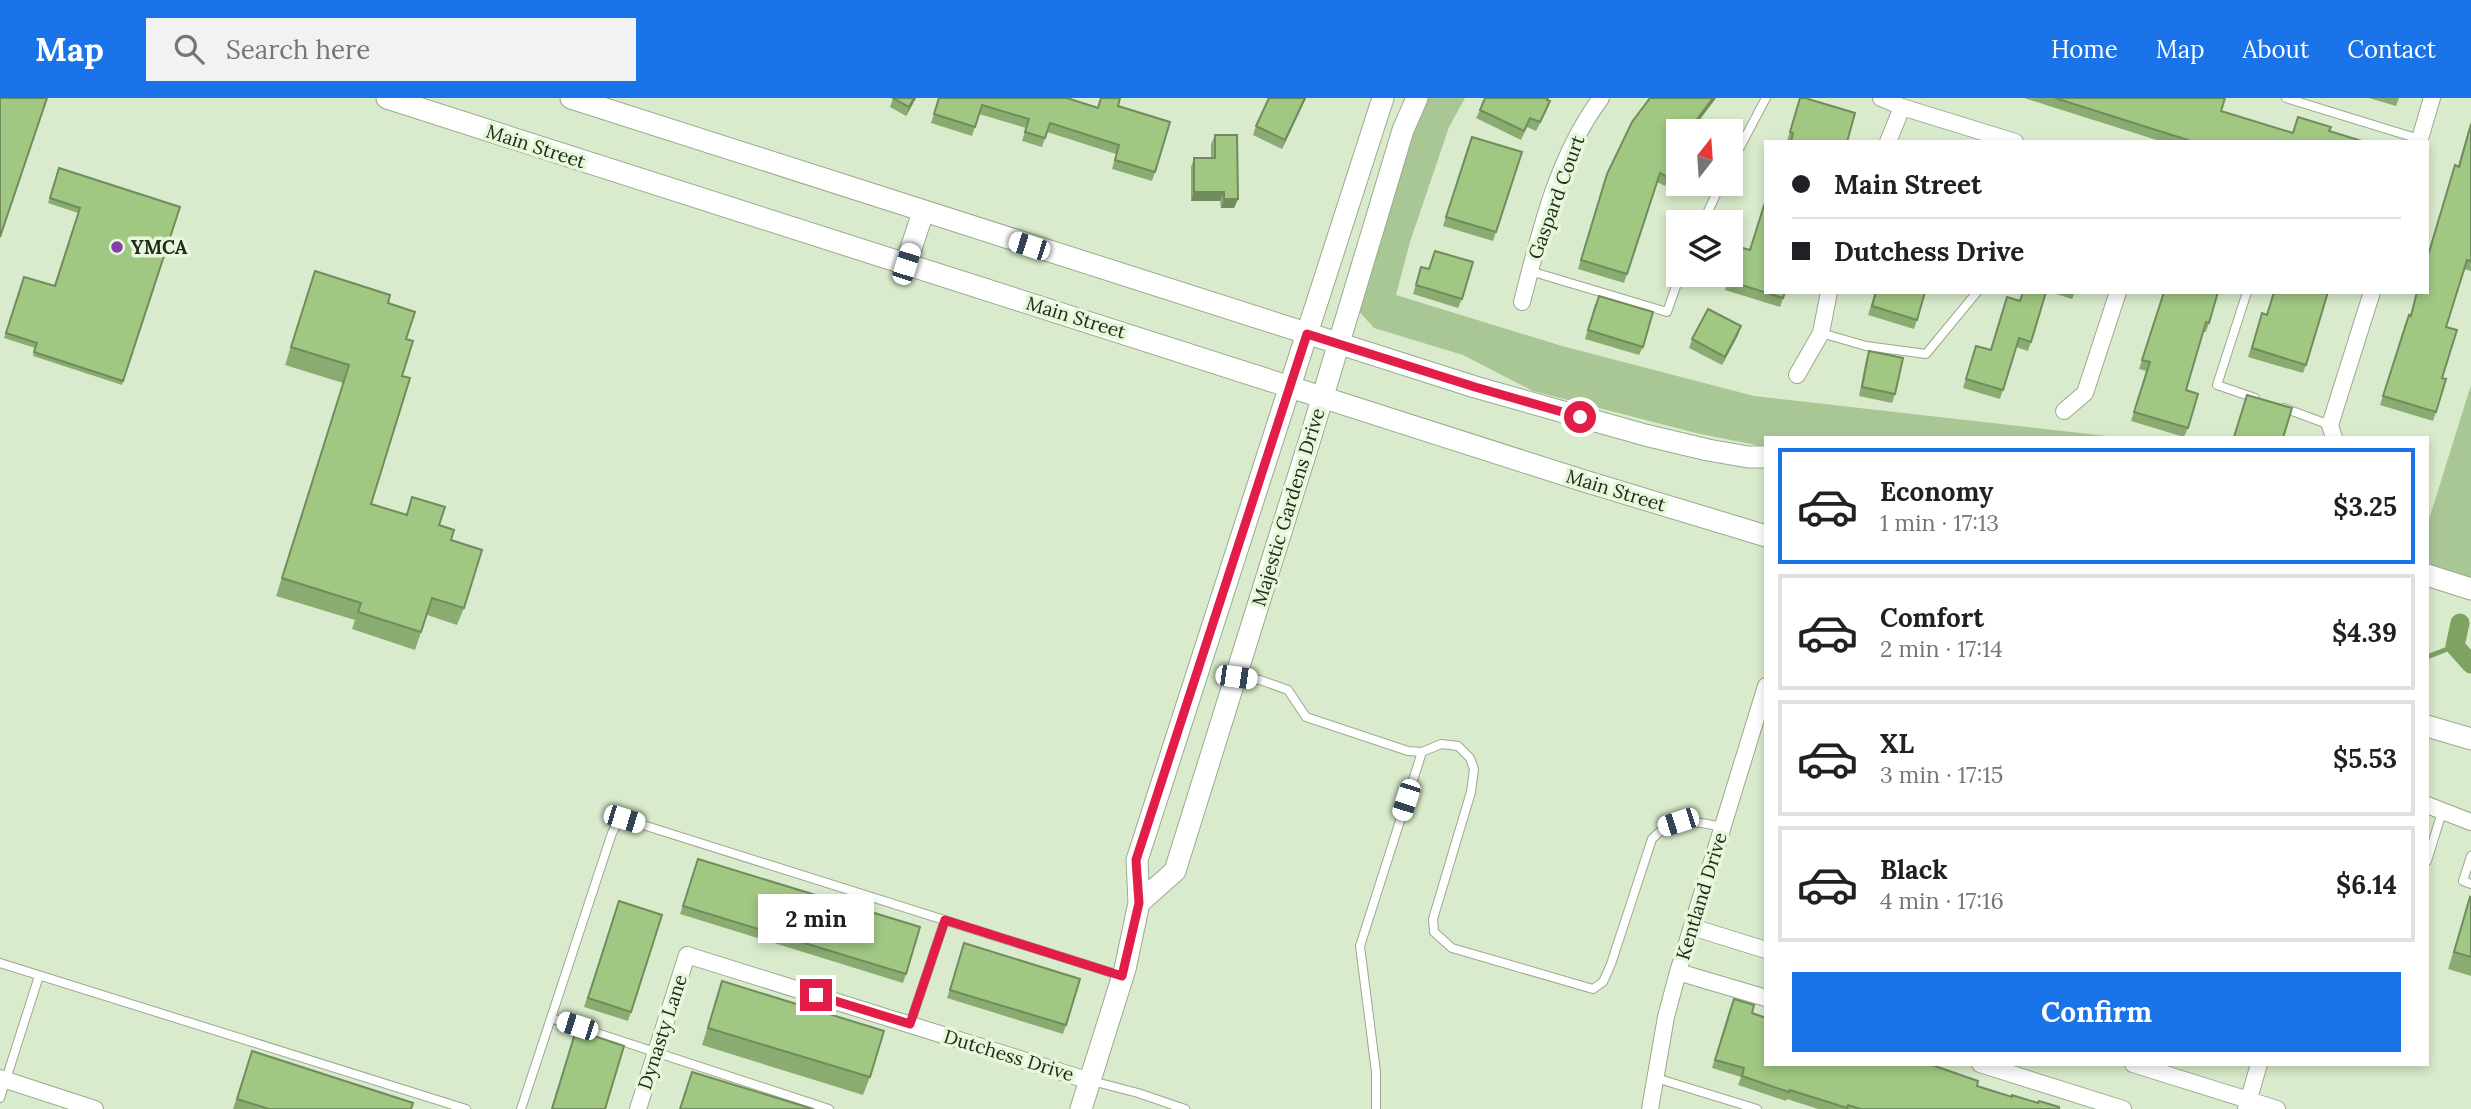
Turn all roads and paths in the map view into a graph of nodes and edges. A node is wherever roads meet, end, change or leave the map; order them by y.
1 (387, 98) edge
2 (571, 98) edge
3 (1383, 98) edge
4 (1417, 98) edge
5 (1601, 98) edge
6 (1766, 98) edge
7 (1881, 98) edge
8 (2286, 98) edge
9 (2432, 98) edge
10 (1902, 107) junction
11 (1889, 140) edge
12 (2009, 140) edge
13 (2419, 140) edge
14 (1743, 141) edge
15 (923, 212) junction
16 (906, 264) junction
17 (1530, 271) junction
18 (1676, 287) edge
19 (1829, 294) edge
20 (1975, 294) edge
21 (2117, 294) edge
22 (2247, 294) edge
23 (2371, 294) edge
24 (1522, 302) dead end
25 (1821, 333) junction
26 (1307, 334) junction
27 (1337, 344) junction
28 (1797, 375) dead end
29 (1290, 386) junction
30 (1322, 396) junction
31 (2267, 402) edge
32 (2280, 407) edge
33 (2064, 411) dead end
34 (2332, 431) edge
35 (1764, 457) edge
36 (1764, 535) edge
37 (2429, 576) edge
38 (2471, 589) edge
39 (1200, 666) junction
40 (1236, 677) junction
41 (1764, 692) edge
42 (2429, 727) edge
43 (2471, 739) edge
44 (1422, 752) junction
45 (2435, 808) edge
46 (2471, 822) edge
47 (1722, 827) junction
48 (2429, 848) edge
49 (2471, 856) edge
50 (2471, 884) edge
51 (1139, 903) junction
52 (945, 920) junction
53 (1692, 927) junction
54 (1764, 949) edge
55 (687, 955) joint
56 (0, 963) edge
57 (1678, 972) junction
58 (39, 975) junction
59 (1122, 976) junction
60 (1764, 997) edge
61 (551, 1018) junction
62 (910, 1024) junction
63 (656, 1053) junction
64 (1986, 1066) edge
65 (2139, 1066) edge
66 (2258, 1066) edge
67 (1656, 1078) junction
68 (3, 1079) edge
69 (1090, 1081) junction
70 (0, 1098) edge
71 (2247, 1105) edge
72 (95, 1109) edge
73 (466, 1109) edge
74 (521, 1109) edge
75 (638, 1109) edge
76 (829, 1109) edge
77 (1081, 1109) edge
78 (1185, 1109) edge
79 (1376, 1109) edge
80 (1650, 1109) edge
81 (1756, 1109) edge
82 (2123, 1109) edge
83 (2277, 1109) edge

1 - 16 main road, Main Street
2 - 15 main road
3 - 26 main road, Majestic Gardens Drive
4 - 27 main road, Majestic Gardens Drive
5 - 17 street, Gaspard Court
6 - 14 lane
7 - 10 street
8 - 13 lane
9 - 13 street
10 - 11 street
10 - 12 street
15 - 16 main road
15 - 26 main road
16 - 29 main road, Main Street
17 - 18 lane
17 - 24 street, Gaspard Court
19 - 25 street
20 - 25 lane
21 - 33 street
22 - 31 lane
23 - 34 street
25 - 28 street
26 - 27 main road
26 - 29 main road, Majestic Gardens Drive
27 - 30 main road, Majestic Gardens Drive
27 - 35 main road
29 - 30 main road, Main Street
29 - 39 main road, Majestic Gardens Drive
30 - 36 main road, Main Street
30 - 40 main road, Majestic Gardens Drive
32 - 34 lane
37 - 38 main road
39 - 40 main road
39 - 51 main road, Majestic Gardens Drive
40 - 44 lane
40 - 51 main road, Majestic Gardens Drive
41 - 47 street, Kentland Drive
42 - 43 main road
44 - 47 lane
44 - 79 lane
45 - 46 street
45 - 48 lane
47 - 53 street, Kentland Drive
49 - 50 lane
51 - 59 main road, Majestic Gardens Drive
52 - 59 lane
52 - 61 lane
52 - 62 lane
53 - 54 street
53 - 57 street, Kentland Drive
55 - 62 street, Dutchess Drive
55 - 63 street, Dynasty Lane
56 - 58 lane
57 - 60 street
57 - 67 street, Kentland Drive
58 - 68 lane
58 - 73 lane
59 - 69 main road, Majestic Gardens Drive
61 - 63 lane
61 - 74 lane
62 - 69 street, Dutchess Drive
63 - 75 street, Dynasty Lane
63 - 76 lane
64 - 82 street
65 - 71 street
66 - 71 street
67 - 80 street, Kentland Drive
67 - 81 lane
68 - 70 lane
68 - 72 street
69 - 77 main road, Majestic Gardens Drive
69 - 78 lane
71 - 83 street

